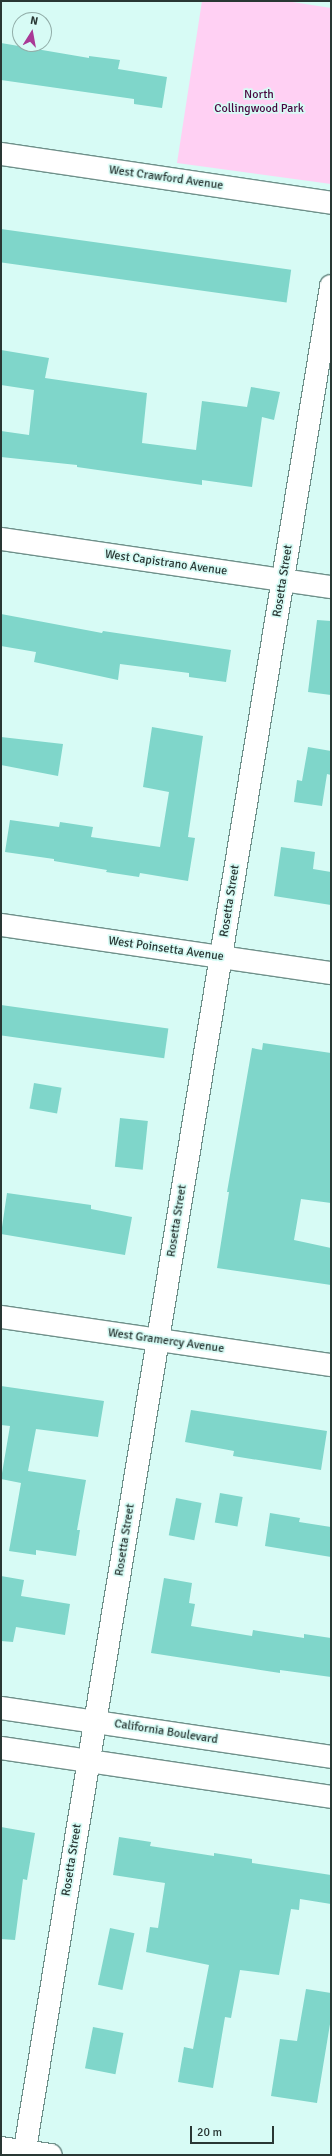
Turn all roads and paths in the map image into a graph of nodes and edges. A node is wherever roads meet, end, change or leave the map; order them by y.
1 (1, 154) edge
2 (331, 202) edge
3 (331, 286) edge
4 (1, 539) edge
5 (283, 580) junction
6 (331, 587) edge
7 (1, 925) edge
8 (221, 957) junction
9 (331, 973) edge
10 (1, 1317) edge
11 (158, 1340) junction
12 (331, 1365) edge
13 (1, 1708) edge
14 (95, 1722) junction
15 (1, 1748) edge
16 (331, 1757) edge
17 (89, 1761) junction
18 (331, 1797) edge
19 (1, 2148) edge
20 (24, 2153) edge
21 (52, 2155) edge

1 - 2 street, West Crawford Avenue
3 - 5 street, Rosetta Street
4 - 5 street, West Capistrano Avenue
5 - 6 street, West Capistrano Avenue
5 - 8 street, Rosetta Street
7 - 8 street, West Poinsetta Avenue
8 - 9 street, West Poinsetta Avenue
8 - 11 street, Rosetta Street
10 - 11 street, West Gramercy Avenue
11 - 12 street, West Gramercy Avenue
11 - 14 street, Rosetta Street
13 - 14 street, California Boulevard
14 - 16 street, California Boulevard
14 - 17 street, Rosetta Street
15 - 17 street
17 - 18 street
17 - 20 street, Rosetta Street
19 - 20 street
20 - 21 street

